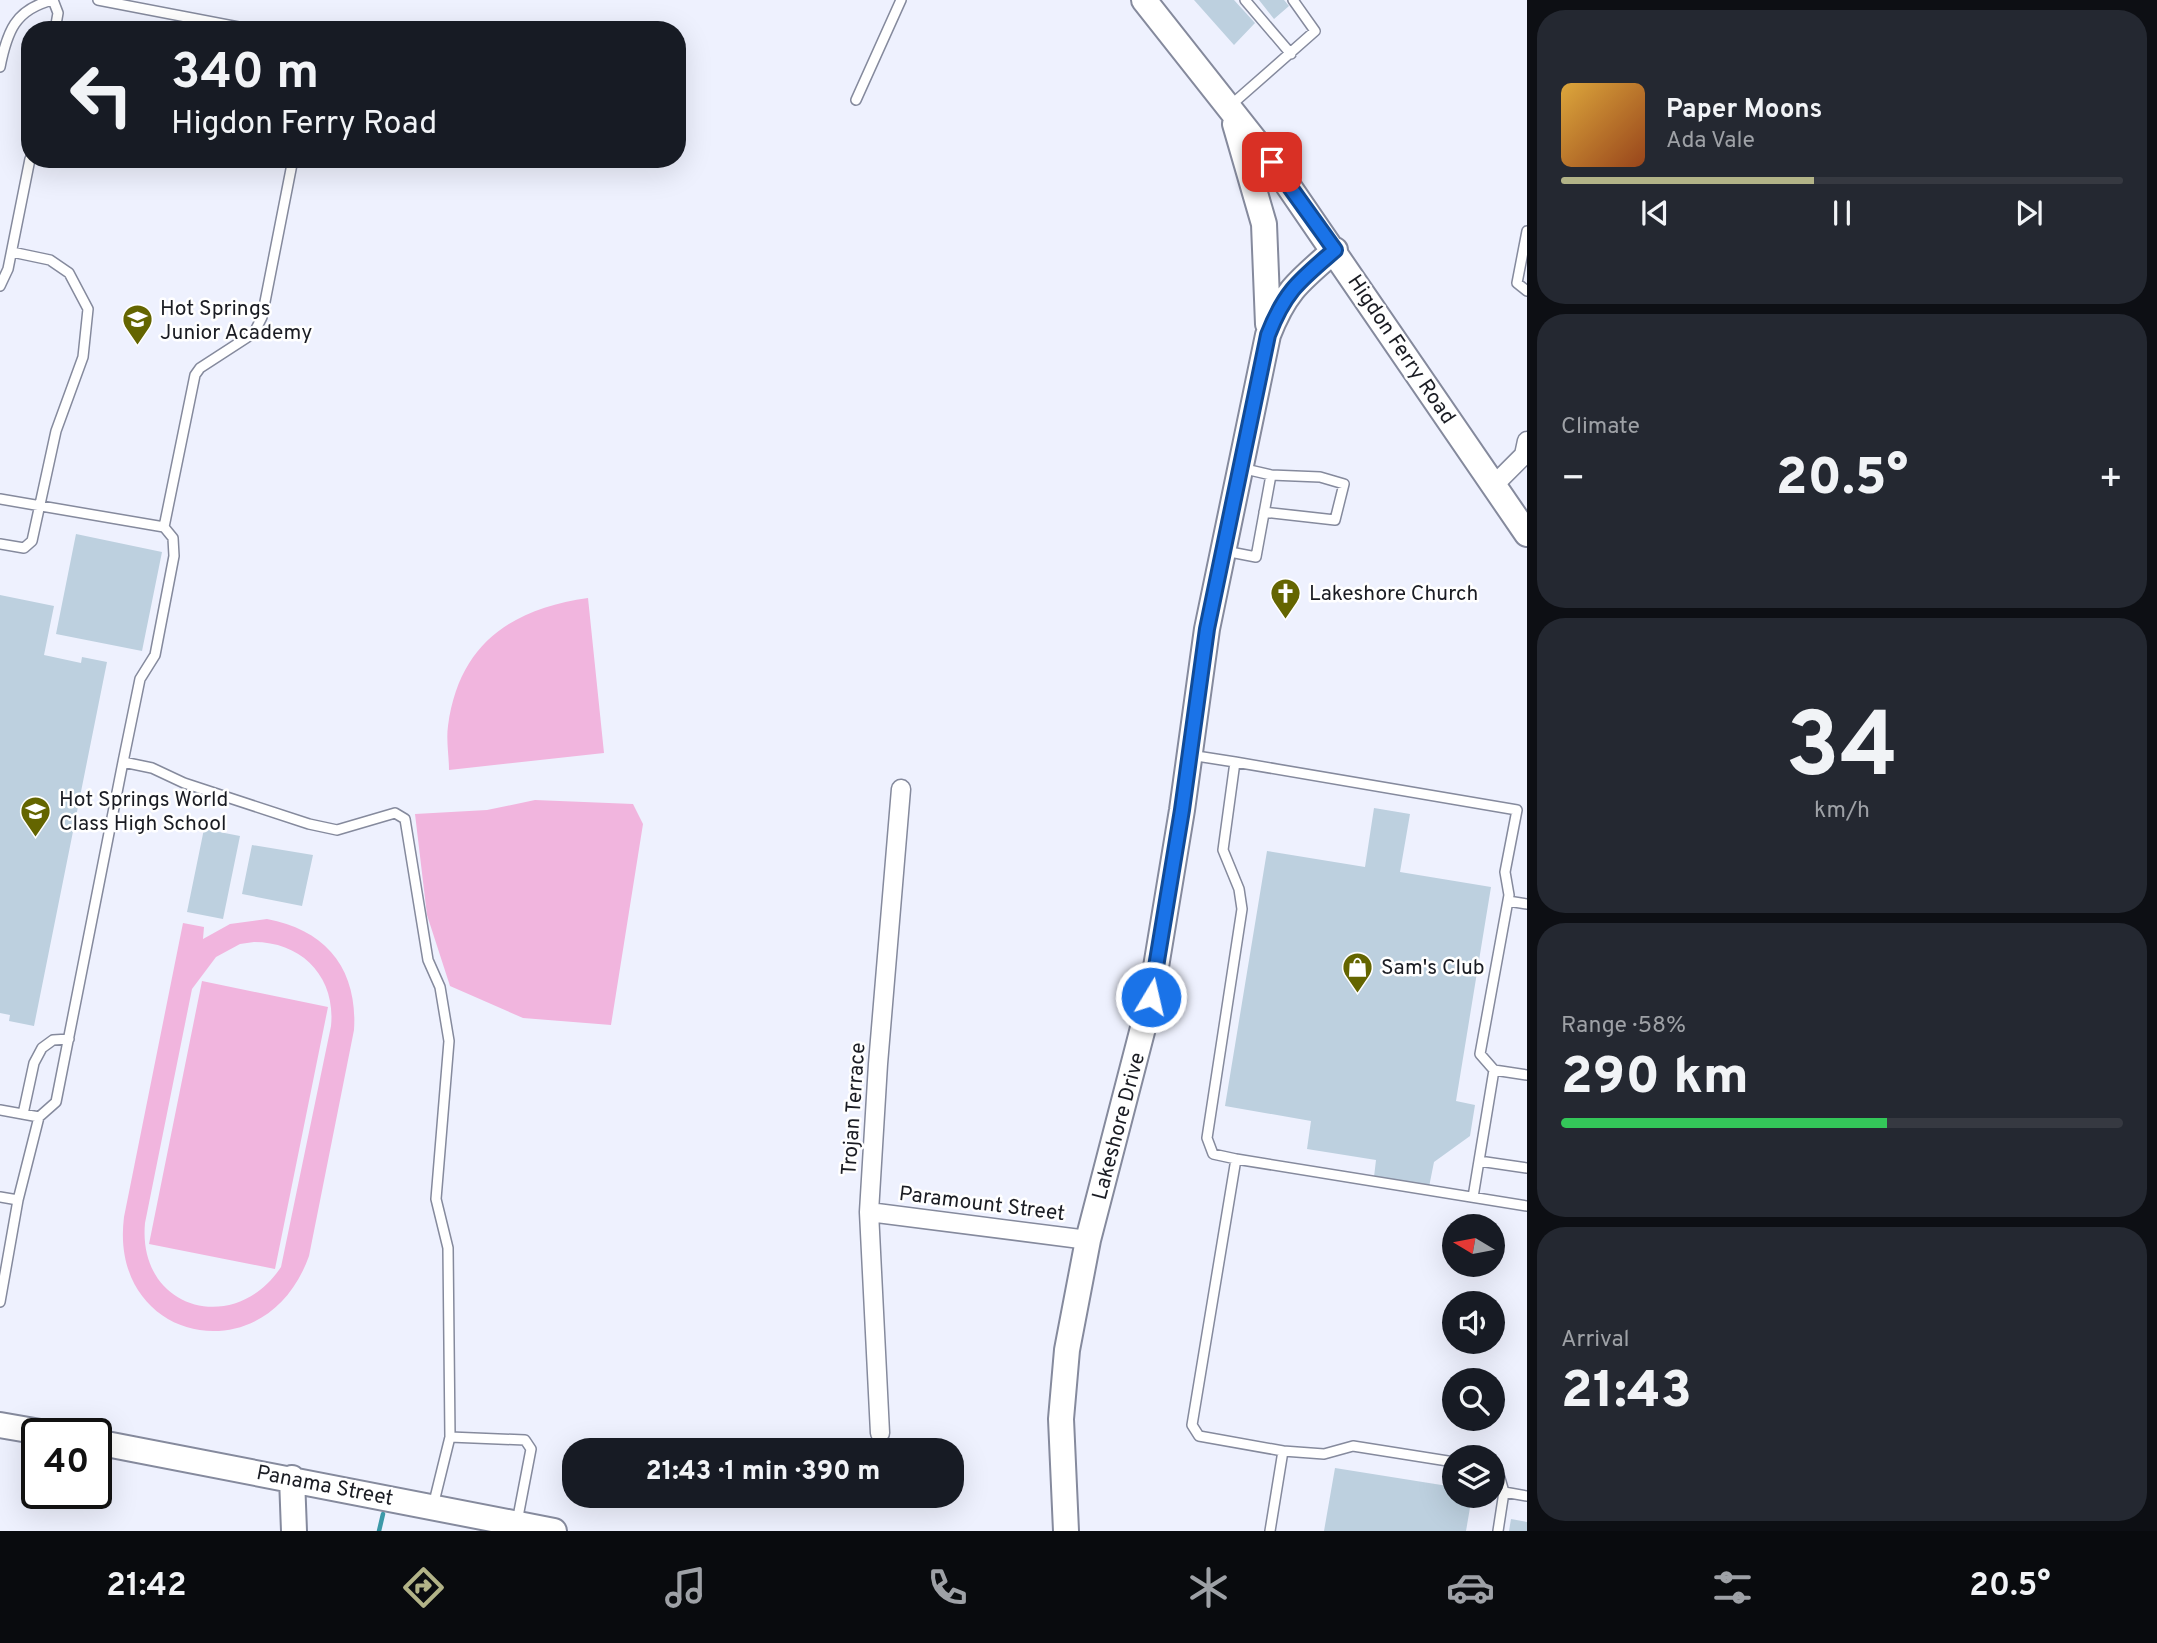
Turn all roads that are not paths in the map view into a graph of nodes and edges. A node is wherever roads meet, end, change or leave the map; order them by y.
1 (98, 0) edge
2 (901, 0) edge
3 (1144, 0) edge
4 (1245, 0) edge
5 (1293, 0) edge
6 (57, 21) edge
7 (207, 21) edge
8 (1291, 54) junction
9 (0, 68) edge
10 (856, 100) dead end
11 (1229, 106) junction
12 (28, 168) edge
13 (291, 168) edge
14 (1527, 231) edge
15 (1335, 250) junction
16 (12, 252) junction
17 (0, 286) edge
18 (1527, 291) edge
19 (1268, 335) junction
20 (1527, 441) edge
21 (1240, 468) junction
22 (1271, 475) junction
23 (1494, 485) junction
24 (0, 499) edge
25 (38, 506) junction
26 (1264, 512) junction
27 (164, 527) junction
28 (1527, 534) edge
29 (0, 544) edge
30 (1223, 551) junction
31 (1188, 755) junction
32 (123, 762) junction
33 (1235, 762) junction
34 (901, 789) dead end
35 (1508, 901) junction
36 (1527, 904) edge
37 (69, 1040) junction
38 (1494, 1070) junction
39 (1527, 1075) edge
40 (0, 1110) edge
41 (23, 1114) junction
42 (39, 1117) junction
43 (1236, 1159) junction
44 (1479, 1161) junction
45 (1527, 1168) edge
46 (0, 1197) edge
47 (1474, 1197) junction
48 (18, 1200) junction
49 (1527, 1206) edge
50 (869, 1212) junction
51 (1088, 1240) junction
52 (0, 1302) edge
53 (0, 1425) edge
54 (21, 1429) edge
55 (880, 1433) dead end
56 (450, 1437) junction
57 (112, 1445) edge
58 (1283, 1451) junction
59 (1442, 1460) edge
60 (292, 1478) junction
61 (1505, 1492) edge
62 (1527, 1496) edge
63 (433, 1507) junction
64 (1502, 1508) edge
65 (517, 1524) junction
66 (294, 1531) edge
67 (554, 1531) edge
68 (1066, 1531) edge
69 (1270, 1531) edge
70 (1498, 1531) edge

1 - 7 lane
2 - 10 lane
3 - 11 street, Higdon Ferry Road
4 - 8 lane
5 - 8 lane
6 - 9 lane
8 - 11 lane
11 - 15 street, Higdon Ferry Road
11 - 19 street
12 - 16 lane
13 - 27 lane
14 - 18 lane
15 - 19 street, Lakeshore Drive
15 - 23 street, Higdon Ferry Road
16 - 17 lane
16 - 25 lane
19 - 21 street, Lakeshore Drive
20 - 23 street
21 - 22 lane
21 - 30 street, Lakeshore Drive
22 - 26 lane
22 - 26 lane
23 - 28 street, Higdon Ferry Road
24 - 25 lane
25 - 27 lane
25 - 29 lane
26 - 30 lane
27 - 32 lane
30 - 31 street, Lakeshore Drive
31 - 33 lane
31 - 51 street, Lakeshore Drive
32 - 37 lane
32 - 56 lane
33 - 35 lane
33 - 43 lane
34 - 50 street, Trojan Terrace
35 - 36 lane
35 - 38 lane
37 - 41 lane
37 - 42 lane
38 - 39 lane
38 - 44 lane
40 - 41 lane
41 - 42 lane
42 - 48 lane
43 - 47 lane
43 - 58 lane
44 - 45 lane
44 - 47 lane
46 - 48 lane
47 - 49 lane
48 - 52 lane
50 - 51 street, Paramount Street
50 - 55 street, Trojan Terrace
51 - 68 street, Lakeshore Drive
53 - 54 street
56 - 63 lane
56 - 65 lane
57 - 60 street, Panama Street
58 - 59 lane
58 - 69 lane
60 - 63 street, Panama Street
60 - 66 street
61 - 62 lane
63 - 65 street, Panama Street
64 - 70 lane
65 - 67 street, Panama Street

